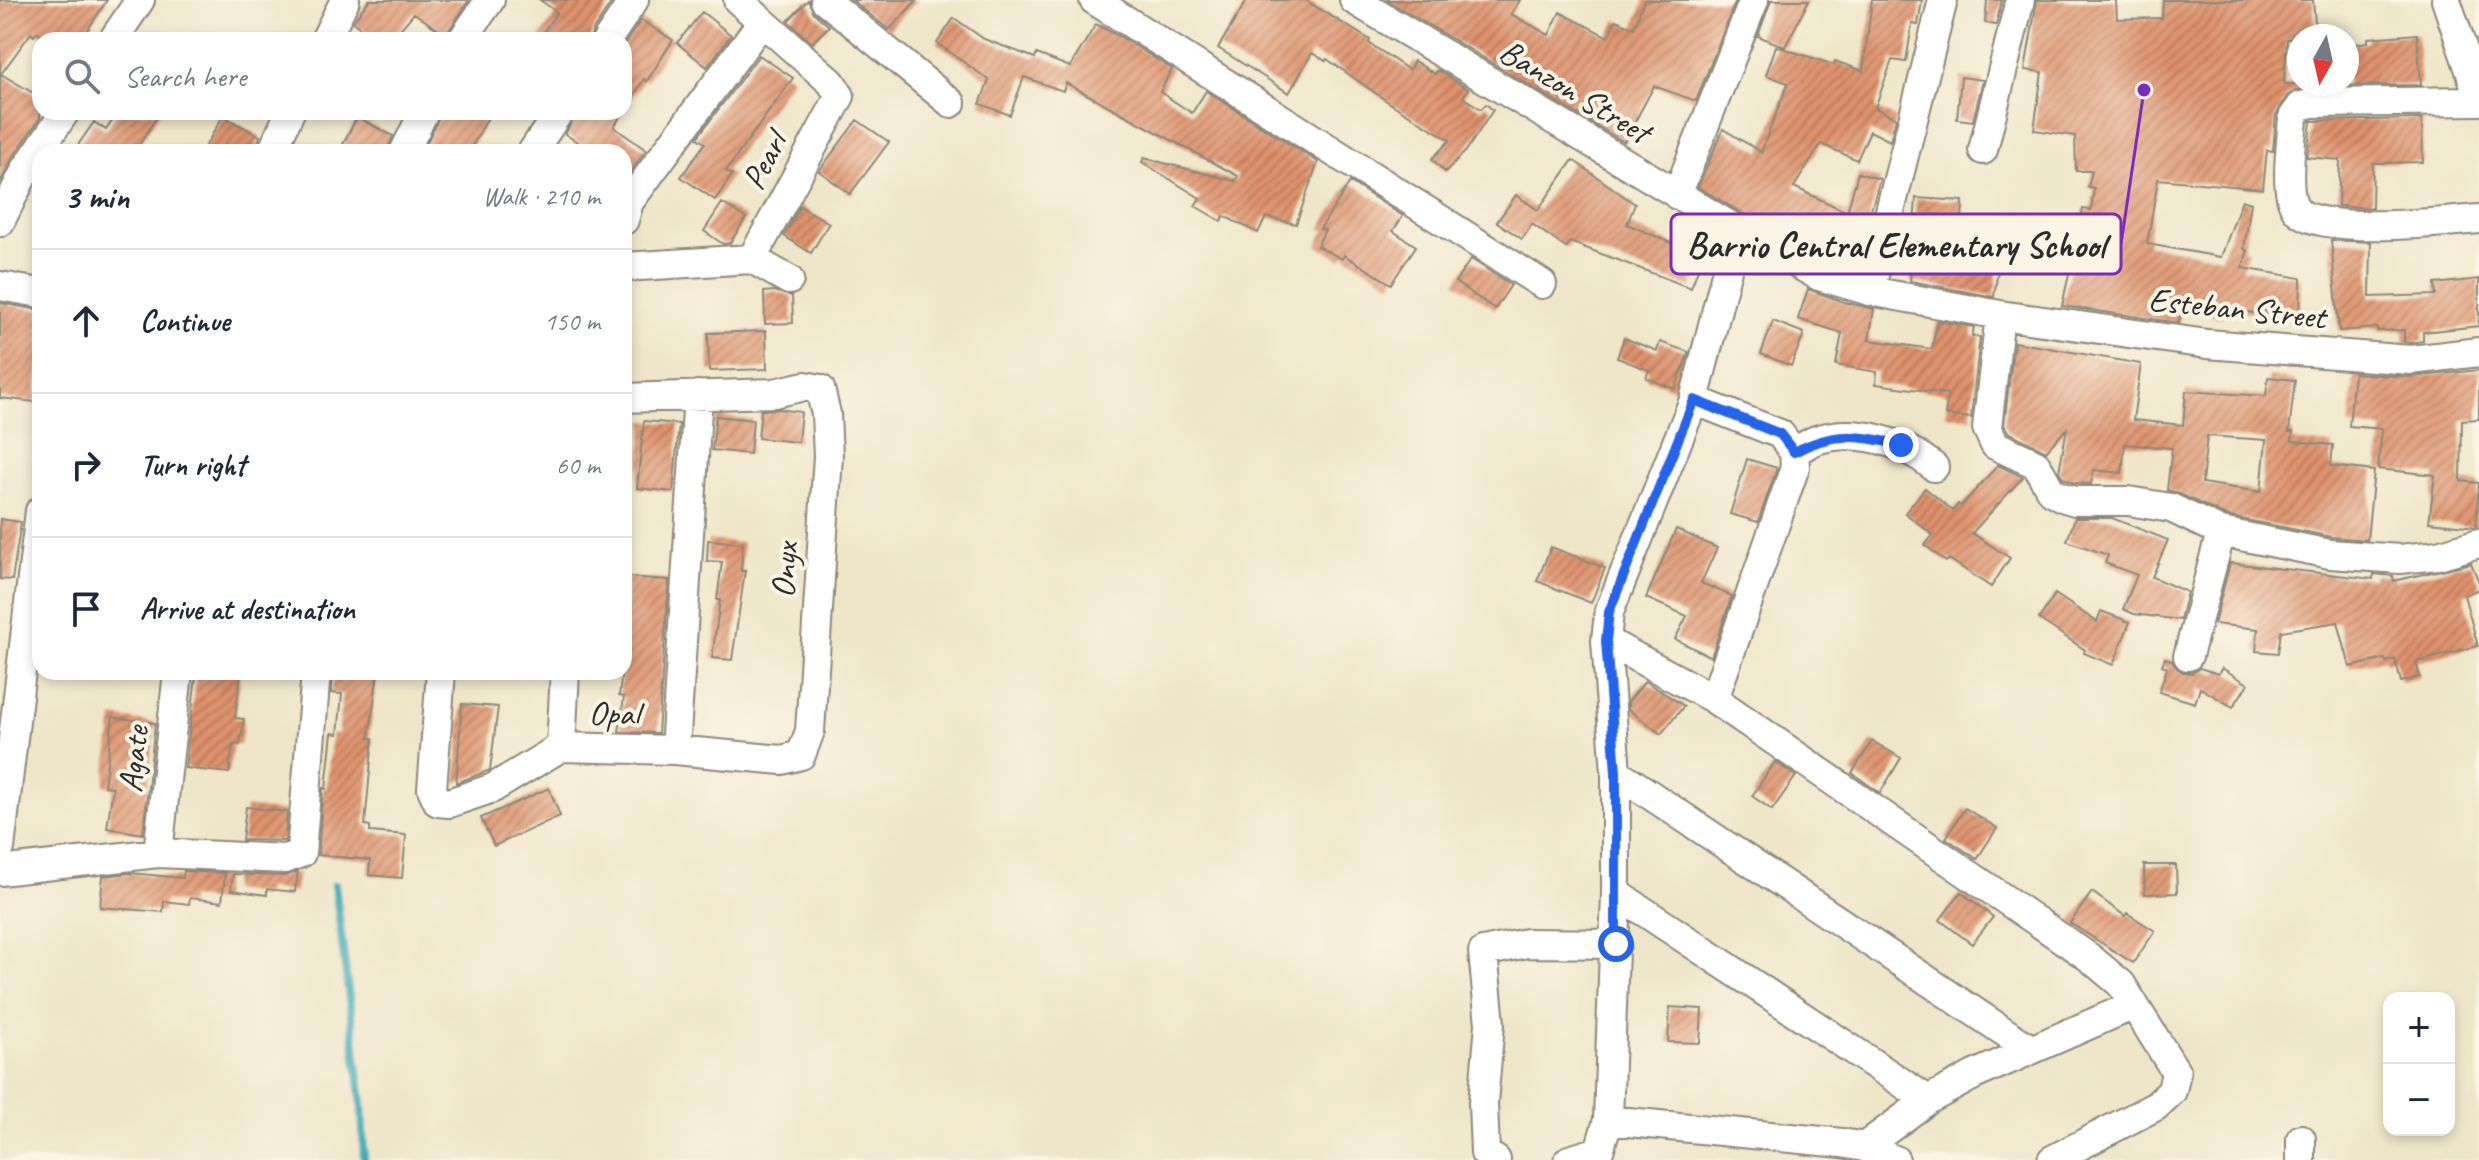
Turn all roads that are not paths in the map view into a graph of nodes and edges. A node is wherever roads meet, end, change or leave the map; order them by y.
1 (140, 0) edge
2 (345, 0) edge
3 (490, 0) edge
4 (634, 0) edge
5 (738, 0) edge
6 (825, 0) edge
7 (1094, 0) edge
8 (1354, 0) edge
9 (1754, 0) edge
10 (1943, 0) edge
11 (2020, 0) edge
12 (2446, 0) edge
13 (761, 23) junction
14 (118, 32) edge
15 (329, 32) edge
16 (468, 32) edge
17 (612, 32) edge
18 (2479, 99) edge
19 (951, 103) dead end
20 (60, 120) edge
21 (286, 120) edge
22 (420, 120) edge
23 (554, 120) edge
24 (43, 144) edge
25 (276, 144) edge
26 (408, 144) edge
27 (537, 144) edge
28 (1983, 150) dead end
29 (32, 160) edge
30 (1677, 195) junction
31 (632, 198) edge
32 (2479, 219) edge
33 (0, 222) edge
34 (1737, 230) junction
35 (752, 259) junction
36 (632, 266) edge
37 (789, 280) dead end
38 (1542, 284) dead end
39 (0, 286) edge
40 (1870, 291) junction
41 (32, 292) edge
42 (2000, 315) junction
43 (2479, 352) edge
44 (698, 395) junction
45 (632, 398) edge
46 (1694, 400) junction
47 (1794, 452) junction
48 (1934, 467) dead end
49 (2221, 532) junction
50 (2479, 543) edge
51 (32, 557) edge
52 (1606, 641) junction
53 (2188, 656) dead end
54 (177, 680) edge
55 (315, 680) edge
56 (440, 680) edge
57 (565, 680) edge
58 (10, 683) edge
59 (1714, 699) junction
60 (561, 747) junction
61 (675, 750) junction
62 (801, 755) joint
63 (1616, 772) junction
64 (0, 848) edge
65 (158, 853) junction
66 (0, 871) edge
67 (1616, 893) junction
68 (1616, 944) junction
69 (2134, 1005) junction
70 (2030, 1049) junction
71 (1928, 1100) junction
72 (1608, 1120) junction
73 (1864, 1147) junction
74 (1496, 1160) edge
75 (1569, 1160) edge
76 (1895, 1160) edge
77 (2052, 1160) edge

1 - 14 street
2 - 15 street
3 - 16 street
4 - 17 street
5 - 13 street
6 - 19 street
7 - 38 street
8 - 30 street, Banzon Street
9 - 30 street
10 - 40 street
11 - 28 street
12 - 18 street
13 - 31 street
13 - 35 street, Pearl
18 - 32 street
20 - 24 street
21 - 25 street
22 - 26 street
23 - 27 street
29 - 33 street
30 - 34 street, Esteban Street
34 - 40 street, Esteban Street
34 - 46 street
35 - 36 street
35 - 37 street
39 - 41 street
40 - 42 street, Esteban Street
42 - 43 street, Esteban Street
42 - 49 street
44 - 45 street
44 - 61 street
44 - 62 street, Onyx
46 - 47 street
46 - 52 street
47 - 48 street
47 - 59 street
49 - 50 street
49 - 53 street
51 - 58 street
52 - 59 street
52 - 63 street
54 - 65 street, Agate
55 - 65 street
56 - 60 street, Opal
57 - 60 street
58 - 64 street
59 - 69 street
60 - 61 street, Opal
61 - 62 street, Opal
63 - 67 street
63 - 70 street
65 - 66 street
67 - 68 street
67 - 71 street
68 - 72 street
68 - 74 street
69 - 70 street
69 - 77 street
70 - 71 street
71 - 73 street
72 - 73 street
72 - 75 street
73 - 76 street

